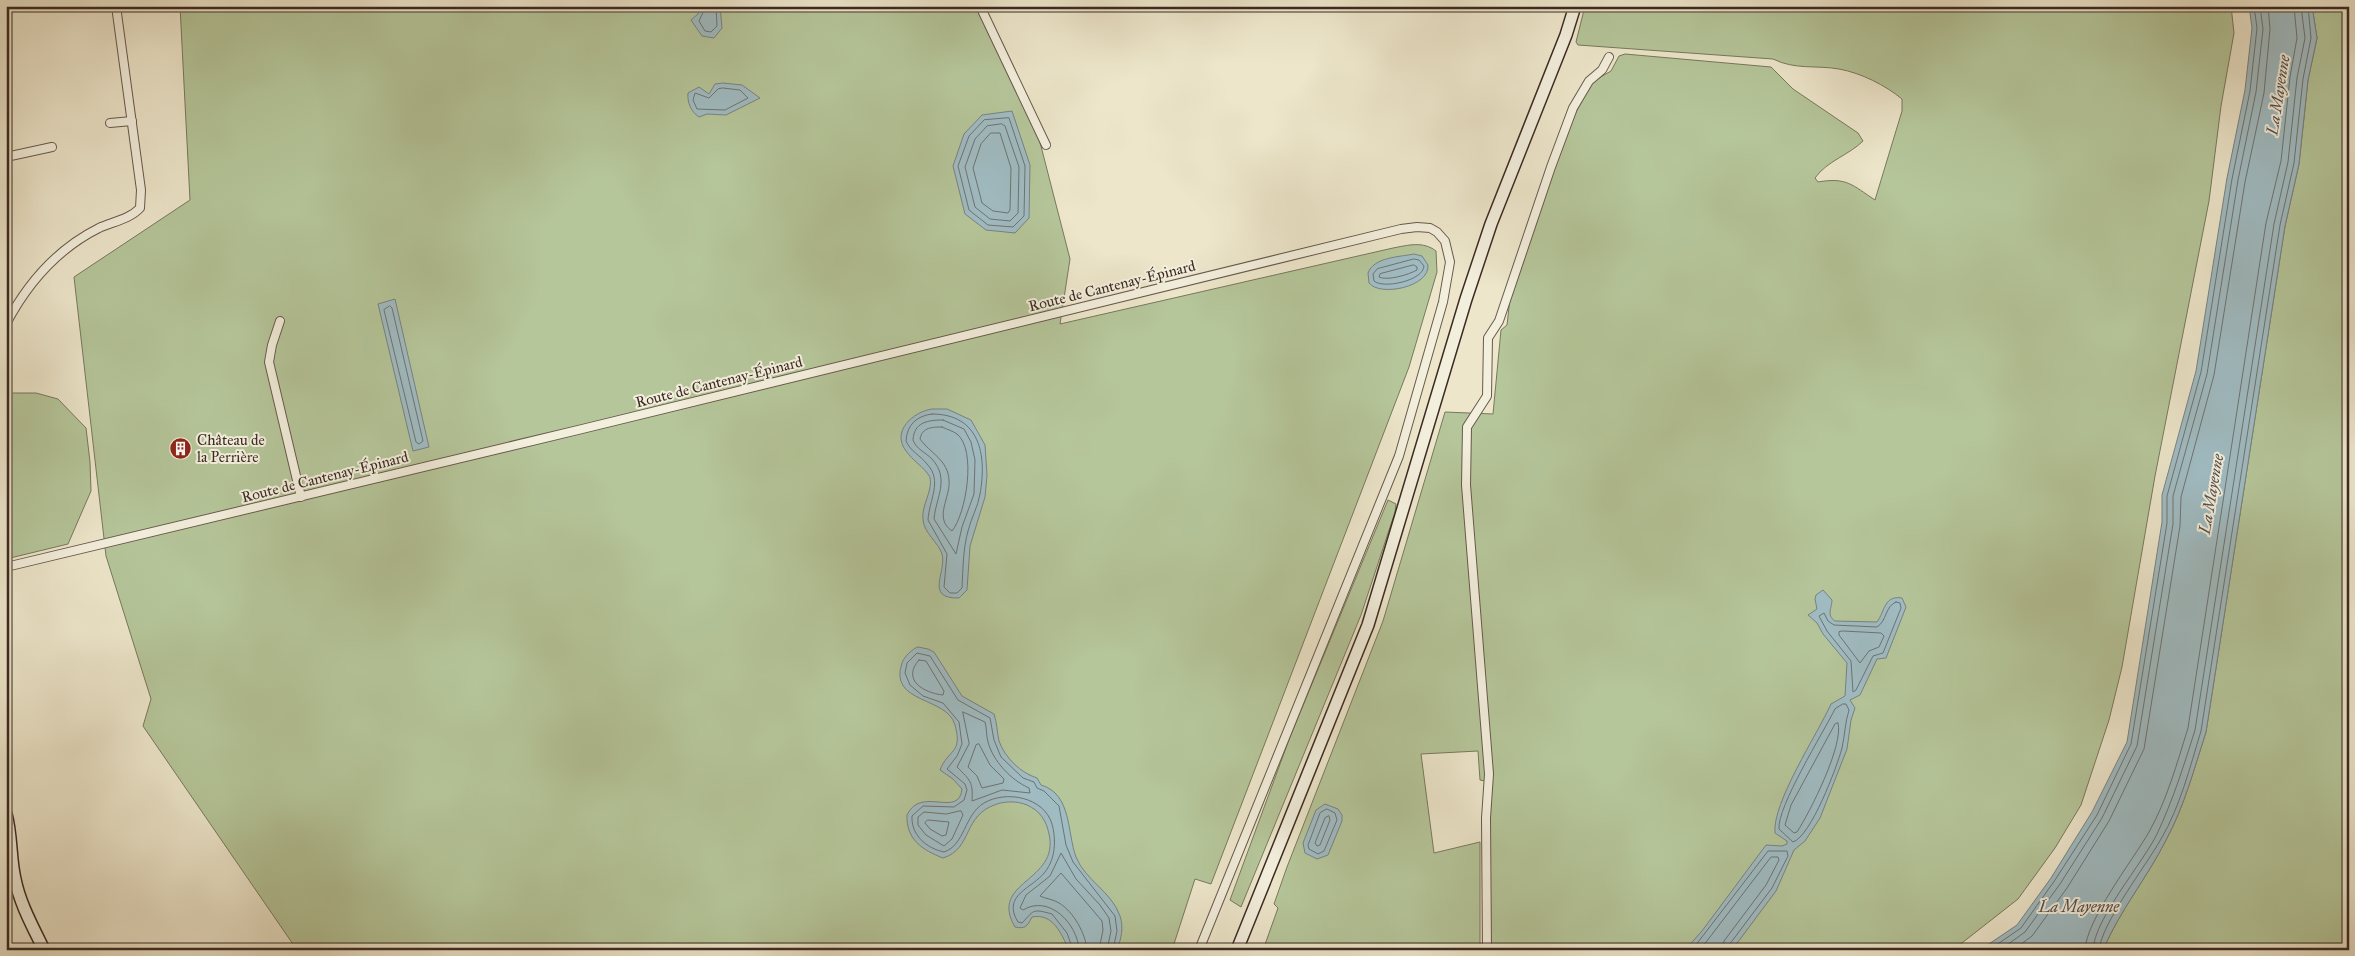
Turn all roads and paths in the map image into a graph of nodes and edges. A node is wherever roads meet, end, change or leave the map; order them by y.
1 (116, 6) edge
2 (980, 6) edge
3 (1575, 6) edge
4 (1609, 57) dead end
5 (132, 121) junction
6 (110, 123) dead end
7 (1046, 145) dead end
8 (52, 147) dead end
9 (6, 157) edge
10 (280, 321) dead end
11 (6, 324) edge
12 (301, 497) junction
13 (6, 567) edge
14 (6, 814) edge
15 (44, 950) edge
16 (1199, 950) edge
17 (1237, 950) edge
18 (1487, 950) edge

1 - 5 street
2 - 7 street
3 - 17 main road
4 - 18 street
5 - 6 street
5 - 11 street
8 - 9 street
10 - 12 street
12 - 13 street, Route de Cantenay-Épinard
12 - 16 street, Route de Cantenay-Épinard
14 - 15 main road

